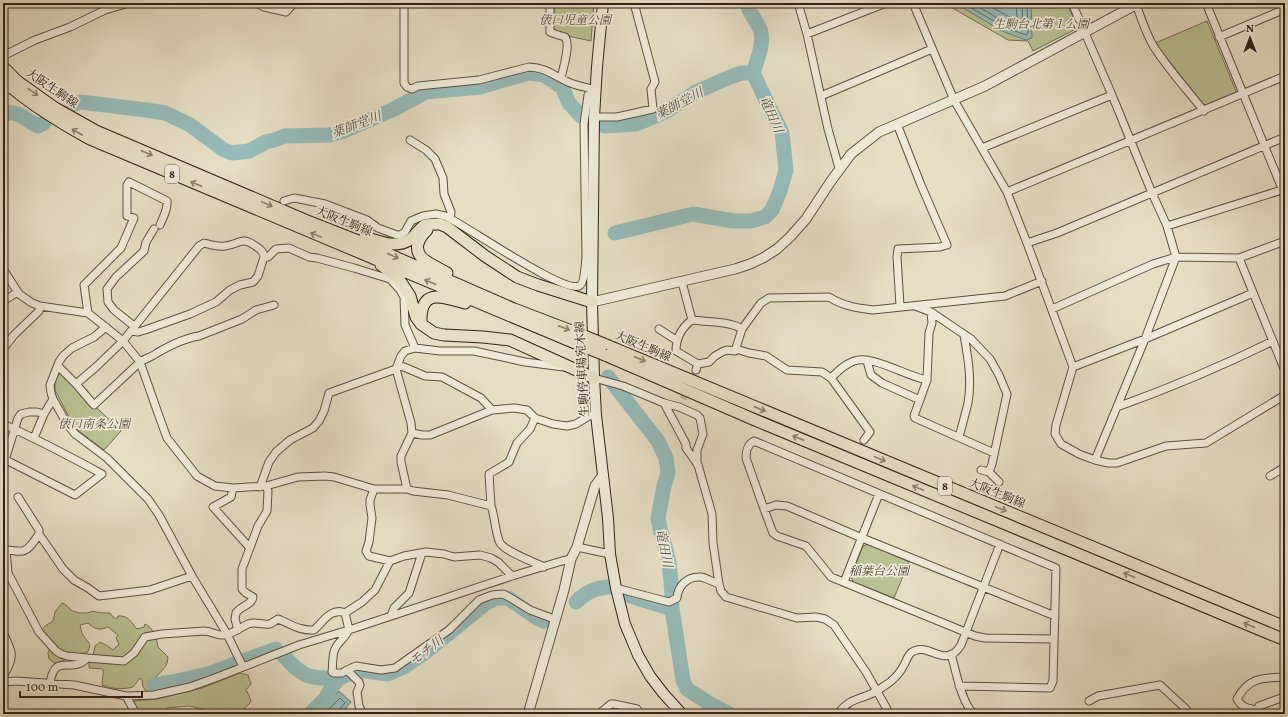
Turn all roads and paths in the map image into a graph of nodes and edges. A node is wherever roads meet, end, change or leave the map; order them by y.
1 (129, 3) edge
2 (256, 3) edge
3 (294, 3) edge
4 (404, 3) edge
5 (550, 3) edge
6 (603, 3) edge
7 (634, 3) edge
8 (798, 3) edge
9 (886, 3) edge
10 (913, 3) edge
11 (1072, 3) edge
12 (1206, 3) edge
13 (1138, 4) edge
14 (1285, 9) edge
15 (1084, 32) junction
16 (807, 34) junction
17 (1219, 37) junction
18 (932, 49) junction
19 (3, 56) edge
20 (3, 67) edge
21 (1285, 76) edge
22 (561, 78) junction
23 (6, 86) edge
24 (592, 92) junction
25 (1244, 94) junction
26 (1112, 95) junction
27 (822, 96) junction
28 (954, 100) junction
29 (1204, 111) junction
30 (594, 117) junction
31 (897, 124) junction
32 (1285, 138) edge
33 (410, 140) dead end
34 (1130, 141) junction
35 (1265, 145) junction
36 (982, 148) junction
37 (840, 168) junction
38 (1007, 192) junction
39 (1284, 192) edge
40 (1152, 194) junction
41 (284, 201) dead end
42 (304, 220) junction
43 (448, 223) junction
44 (1167, 226) junction
45 (1285, 241) edge
46 (1027, 243) junction
47 (352, 249) junction
48 (264, 257) junction
49 (1176, 257) junction
50 (1239, 258) junction
51 (3, 269) edge
52 (1042, 281) junction
53 (682, 282) junction
54 (18, 292) junction
55 (1253, 293) junction
56 (3, 302) edge
57 (592, 302) junction
58 (274, 305) dead end
59 (914, 305) junction
60 (40, 306) junction
61 (900, 306) junction
62 (1052, 309) junction
63 (514, 312) junction
64 (931, 312) junction
65 (88, 313) junction
66 (692, 320) junction
67 (421, 324) junction
68 (106, 327) junction
69 (132, 328) junction
70 (659, 329) dead end
71 (742, 329) junction
72 (964, 335) junction
73 (1145, 339) junction
74 (676, 340) junction
75 (123, 341) junction
76 (1273, 342) junction
77 (415, 348) junction
78 (736, 348) junction
79 (3, 349) edge
80 (605, 350) junction
81 (867, 361) junction
82 (140, 362) junction
83 (58, 366) junction
84 (1073, 367) junction
85 (396, 368) junction
86 (571, 368) junction
87 (1285, 371) edge
88 (594, 378) junction
89 (831, 378) junction
90 (926, 380) junction
91 (76, 384) junction
92 (1285, 395) edge
93 (53, 399) junction
94 (683, 399) tunnel mouth
95 (920, 400) junction
96 (664, 403) junction
97 (679, 407) junction
98 (1117, 407) junction
99 (492, 410) junction
100 (44, 414) junction
101 (596, 415) junction
102 (536, 418) junction
103 (3, 424) edge
104 (15, 429) junction
105 (412, 433) junction
106 (959, 437) junction
107 (34, 438) junction
108 (864, 440) dead end
109 (994, 453) junction
110 (1095, 460) junction
111 (698, 465) junction
112 (1285, 467) edge
113 (603, 476) junction
114 (1270, 476) dead end
115 (999, 482) dead end
116 (263, 486) junction
117 (233, 488) junction
118 (374, 489) junction
119 (406, 489) junction
120 (490, 490) junction
121 (879, 494) junction
122 (18, 497) dead end
123 (478, 502) junction
124 (491, 506) junction
125 (764, 509) junction
126 (39, 534) junction
127 (862, 538) junction
128 (1000, 544) junction
129 (577, 547) junction
130 (250, 548) junction
131 (4, 549) edge
132 (422, 553) junction
133 (610, 554) junction
134 (571, 559) junction
135 (390, 561) junction
136 (544, 567) junction
137 (192, 576) junction
138 (512, 576) junction
139 (844, 582) junction
140 (718, 584) junction
141 (616, 588) junction
142 (984, 588) junction
143 (345, 613) junction
144 (391, 616) junction
145 (1055, 616) junction
146 (554, 619) junction
147 (1285, 627) edge
148 (238, 630) junction
149 (348, 630) junction
150 (3, 632) edge
151 (966, 633) junction
152 (227, 634) junction
153 (1054, 639) junction
154 (1285, 640) edge
155 (951, 654) junction
156 (87, 658) junction
157 (241, 664) junction
158 (350, 672) junction
159 (3, 674) edge
160 (1285, 677) edge
161 (3, 682) edge
162 (50, 683) junction
163 (959, 686) junction
164 (878, 691) junction
165 (126, 696) junction
166 (1285, 699) edge
167 (1089, 701) dead end
168 (1256, 712) edge
169 (136, 714) edge
170 (363, 714) edge
171 (528, 714) edge
172 (599, 714) edge
173 (641, 714) edge
174 (682, 714) edge
175 (838, 714) edge
176 (888, 714) edge
177 (980, 714) edge
178 (1187, 714) edge

1 - 19 street
2 - 3 street
4 - 22 street
5 - 22 street
6 - 24 main road, 生駒停車場宛木線
7 - 30 street
8 - 16 street
9 - 16 street
10 - 18 street
11 - 15 street
12 - 17 street
13 - 15 street
13 - 29 street
14 - 17 street
15 - 26 street
15 - 28 street
16 - 27 street
17 - 25 street
18 - 27 street
18 - 28 street
20 -> 42 main road, 大阪生駒線 / 8
21 - 25 street
22 - 24 street
47 -> 23 main road, 大阪生駒線 / 8
24 - 30 main road, 生駒停車場宛木線
24 - 43 street
25 - 29 street
25 - 35 street
26 - 34 street
26 - 36 street
27 - 37 street
28 - 31 street
28 - 36 street
29 - 34 street
30 - 57 main road, 生駒停車場宛木線
31 - 37 street
31 - 61 street
32 - 35 street
33 - 43 street
34 - 38 street
34 - 40 street
35 - 39 street
35 - 40 street
36 - 38 street
37 - 53 street
38 - 46 street
39 - 44 street
40 - 44 street
40 - 46 street
41 - 43 street
42 - 43 main road
42 -> 63 main road, 大阪生駒線 / 8
43 - 57 main road
43 - 63 main road
44 - 49 street
45 - 50 street
46 - 52 street
63 -> 47 main road, 大阪生駒線 / 8
47 - 67 main road
48 - 69 street
48 - 69 street
48 - 77 street
49 - 50 street
49 - 62 street
49 - 73 street
50 - 55 street
51 - 54 street
52 - 59 street
52 - 62 street
53 - 57 street
53 - 66 street
54 - 56 street
54 - 60 street
55 - 73 street
55 - 76 street
57 - 88 main road, 生駒停車場宛木線
58 - 82 street
59 - 61 street
59 - 64 street
60 - 65 street
60 - 79 street
61 - 71 street
62 - 84 street
63 - 67 main road
63 - 80 main road, 大阪生駒線 / 8, bridge
64 - 72 street
64 - 90 street
65 - 68 street
65 - 69 street
66 - 71 street
66 - 74 street
67 - 86 main road
68 - 75 street
68 - 83 street
69 - 75 street
70 - 74 street
71 - 78 street
72 - 106 street
72 - 109 street
73 - 84 street
73 - 98 street
74 - 78 street
75 - 82 street
75 - 91 street
76 - 87 street
76 - 98 street
77 - 85 street
77 - 86 street
78 - 89 street
80 -> 147 main road, 大阪生駒線 / 8
154 -> 80 main road, 大阪生駒線 / 8
81 - 89 street
81 - 90 street
81 - 95 street
82 - 91 street
82 - 117 street
83 - 91 street
83 - 93 street
84 - 110 street
85 - 99 street
85 - 105 street
85 - 116 street
86 - 88 main road
88 - 96 street
88 - 101 main road, 生駒停車場宛木線
89 - 108 street
90 - 95 street
92 - 110 street
93 - 100 street
93 - 137 street
94 - 97 street
95 - 106 street
96 - 97 street
96 - 111 street
97 - 111 street
98 - 110 street
99 - 102 street
99 - 105 street
100 - 104 street
100 - 107 street
101 - 102 street
101 - 113 main road, 生駒停車場宛木線
102 - 120 street
103 - 104 street
104 - 107 street
104 - 107 street
105 - 119 street
106 - 109 street
109 - 115 street
111 - 140 street
112 - 114 street
113 - 129 street
113 - 133 main road, 生駒停車場宛木線
116 - 117 street
116 - 118 street
116 - 130 street
117 - 130 street
118 - 119 street
118 - 135 street
119 - 123 street
120 - 123 street
120 - 124 street
121 - 125 street
121 - 127 street
121 - 128 street
122 - 126 street
123 - 124 street
124 - 136 street
125 - 127 street
125 - 139 street
126 - 131 street
126 - 137 street
127 - 139 street
127 - 142 street
128 - 142 street
128 - 145 street
129 - 133 street
129 - 134 street
130 - 148 street
131 - 156 street
132 - 135 street
132 - 138 street
132 - 144 street
133 - 141 main road, 生駒停車場宛木線
134 - 136 street
134 - 146 street
135 - 143 street
136 - 138 street
137 - 152 street
138 - 144 street
139 - 151 street
140 - 141 street
140 - 164 street
141 - 174 main road, 生駒停車場宛木線
142 - 145 street
142 - 151 street
143 - 148 street
143 - 149 street
144 - 149 street
145 - 153 street
146 - 158 street
146 - 171 street
148 - 152 street
149 - 157 street
149 - 158 street
150 - 159 street
151 - 153 street
151 - 155 street
152 - 156 street
152 - 157 street
153 - 163 street
155 - 163 street
155 - 164 street
156 - 162 street
157 - 165 street
158 - 170 street
160 - 168 street
161 - 162 street
162 - 165 street
163 - 177 street
164 - 175 street
164 - 176 street
165 - 169 street
166 - 168 street
167 - 178 street
172 - 173 street

